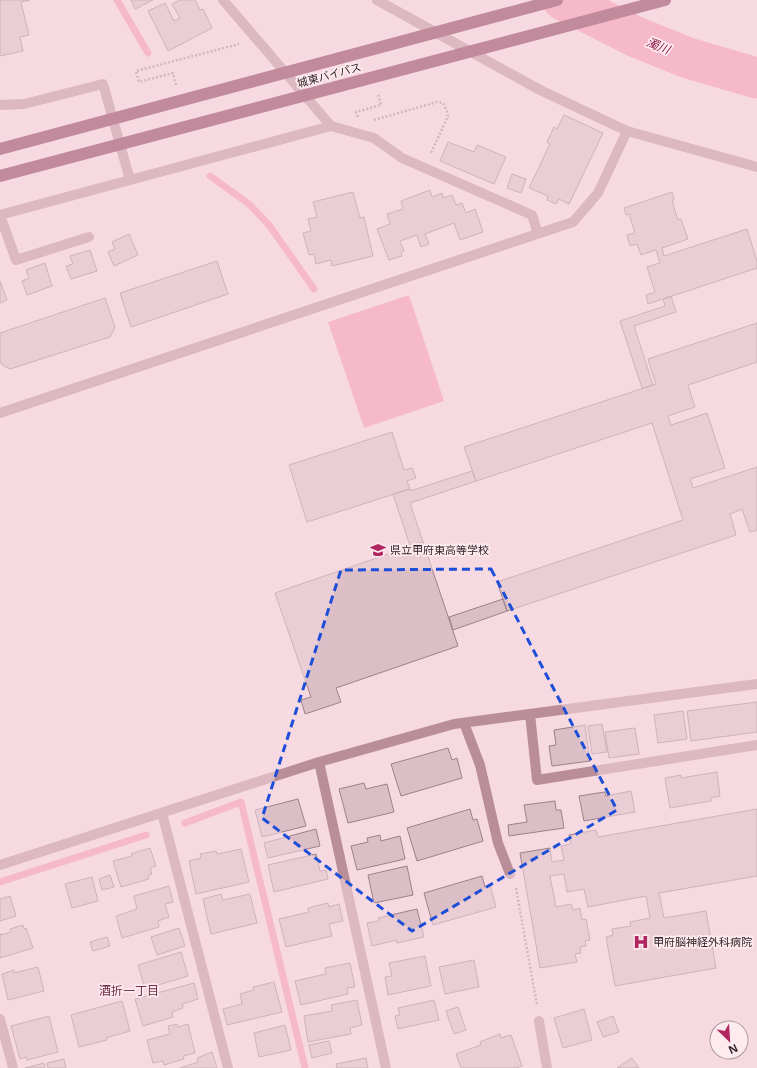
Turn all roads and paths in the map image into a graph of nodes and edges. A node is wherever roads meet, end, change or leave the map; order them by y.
1 (223, 0) edge
2 (376, 0) edge
3 (557, 0) edge
4 (666, 0) edge
5 (257, 39) junction
6 (373, 77) junction
7 (180, 102) junction
8 (0, 105) edge
9 (367, 121) dead end
10 (360, 123) dead end
11 (331, 126) junction
12 (627, 131) junction
13 (0, 149) edge
14 (425, 168) junction
15 (757, 168) edge
16 (0, 176) edge
17 (130, 180) junction
18 (0, 215) edge
19 (538, 234) junction
20 (89, 237) dead end
21 (0, 413) edge
22 (757, 684) edge
23 (530, 714) junction
24 (464, 723) junction
25 (757, 745) edge
26 (319, 762) junction
27 (162, 813) junction
28 (0, 865) edge
29 (510, 874) joint
30 (0, 1019) edge
31 (539, 1022) joint
32 (12, 1068) edge
33 (228, 1068) edge
34 (386, 1068) edge
35 (548, 1068) edge

1 - 5 street
2 - 12 street
3 - 7 highway, 城東バイパス, bridge
4 - 6 highway, 城東バイパス, bridge
5 - 7 path
5 - 11 street
6 - 10 path
6 - 16 highway, 城東バイパス, bridge
7 - 13 highway, 城東バイパス, bridge
8 - 17 street
9 - 14 path
11 - 14 street
11 - 17 street
12 - 15 street
12 - 19 street
14 - 19 street
17 - 18 street
18 - 20 street
19 - 21 street
22 - 23 street
23 - 24 street
23 - 25 street
24 - 26 street
24 - 29 street
26 - 27 street
26 - 34 street
27 - 28 street
27 - 33 street
29 - 31 path
30 - 32 street
31 - 35 street

